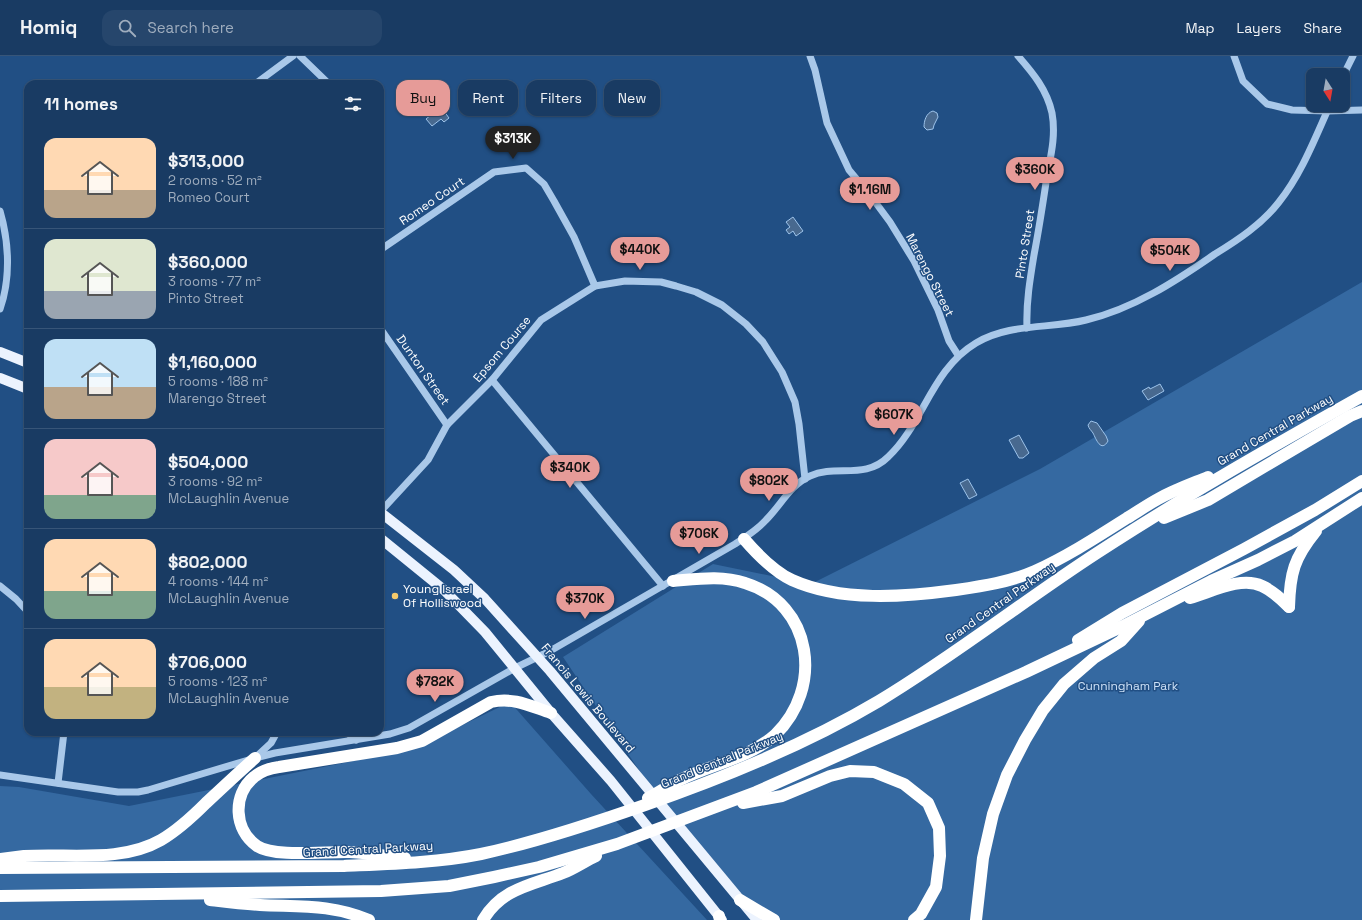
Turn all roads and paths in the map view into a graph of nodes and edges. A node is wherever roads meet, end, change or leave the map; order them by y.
1 (293, 56) edge
2 (300, 56) edge
3 (810, 56) edge
4 (1018, 56) edge
5 (1234, 56) edge
6 (1353, 56) edge
7 (1347, 68) edge
8 (260, 80) edge
9 (325, 80) edge
10 (1306, 109) edge
11 (1350, 109) edge
12 (1362, 110) edge
13 (1326, 112) edge
14 (0, 211) edge
15 (384, 247) edge
16 (595, 286) junction
17 (0, 309) edge
18 (1027, 328) junction
19 (384, 334) edge
20 (0, 352) edge
21 (958, 355) junction
22 (24, 361) edge
23 (0, 378) edge
24 (492, 380) junction
25 (24, 387) edge
26 (1362, 396) edge
27 (1362, 411) edge
28 (447, 425) junction
29 (1258, 455) junction
30 (805, 479) junction
31 (1362, 481) edge
32 (1362, 498) edge
33 (384, 508) edge
34 (384, 515) edge
35 (1322, 524) junction
36 (1131, 531) junction
37 (744, 539) junction
38 (384, 541) edge
39 (668, 583) junction
40 (0, 586) edge
41 (24, 608) edge
42 (1160, 608) junction
43 (1145, 615) junction
44 (537, 657) junction
45 (515, 668) junction
46 (1026, 672) junction
47 (551, 713) junction
48 (384, 735) edge
49 (64, 736) edge
50 (275, 736) edge
51 (351, 736) edge
52 (379, 736) edge
53 (356, 740) junction
54 (255, 758) junction
55 (0, 775) edge
56 (58, 783) junction
57 (712, 809) junction
58 (623, 813) junction
59 (617, 844) junction
60 (0, 860) edge
61 (436, 861) junction
62 (0, 868) edge
63 (153, 894) junction
64 (0, 896) edge
65 (740, 900) junction
66 (720, 919) edge
67 (369, 920) edge
68 (483, 920) edge
69 (757, 920) edge
70 (774, 920) edge
71 (914, 920) edge
72 (976, 920) edge

1 - 8 street
2 - 9 street
3 - 21 street, Marengo Street
4 - 18 street, Pinto Street
5 - 10 street
6 - 7 street
11 - 12 street
13 - 18 street
14 - 17 street
15 - 16 street, Romeo Court
16 - 24 street, Epsom Course
16 - 30 street, Epsom Course
18 - 21 street
19 - 28 street, Dunton Street
20 - 22 main road
21 - 30 street
23 - 25 main road
24 - 28 street, Epsom Course
24 - 39 street
26 - 29 highway, Grand Central Parkway
27 - 36 highway
28 - 33 street, Epsom Course
29 - 36 highway, Grand Central Parkway
29 - 37 highway
30 - 37 street
31 - 46 highway
32 - 35 highway
34 - 44 main road, Francis Lewis Boulevard
35 - 42 highway
35 - 42 highway
36 - 58 highway, Grand Central Parkway
37 - 39 street
38 - 45 main road
39 - 44 street
39 - 58 highway
40 - 41 street
42 - 43 highway
43 - 46 highway
43 - 72 highway
44 - 45 street
44 - 65 main road, Francis Lewis Boulevard
45 - 47 main road
45 - 48 street
46 - 57 highway
47 - 61 highway
47 - 66 main road
49 - 56 street
50 - 54 street
51 - 53 street
52 - 53 street
53 - 54 street
54 - 56 street
54 - 60 highway
55 - 56 street
57 - 59 highway
57 - 71 highway
58 - 61 highway, Grand Central Parkway
59 - 63 highway
59 - 68 highway
61 - 62 highway, Grand Central Parkway
63 - 64 highway
63 - 67 highway
65 - 69 main road, Francis Lewis Boulevard
65 - 70 highway

